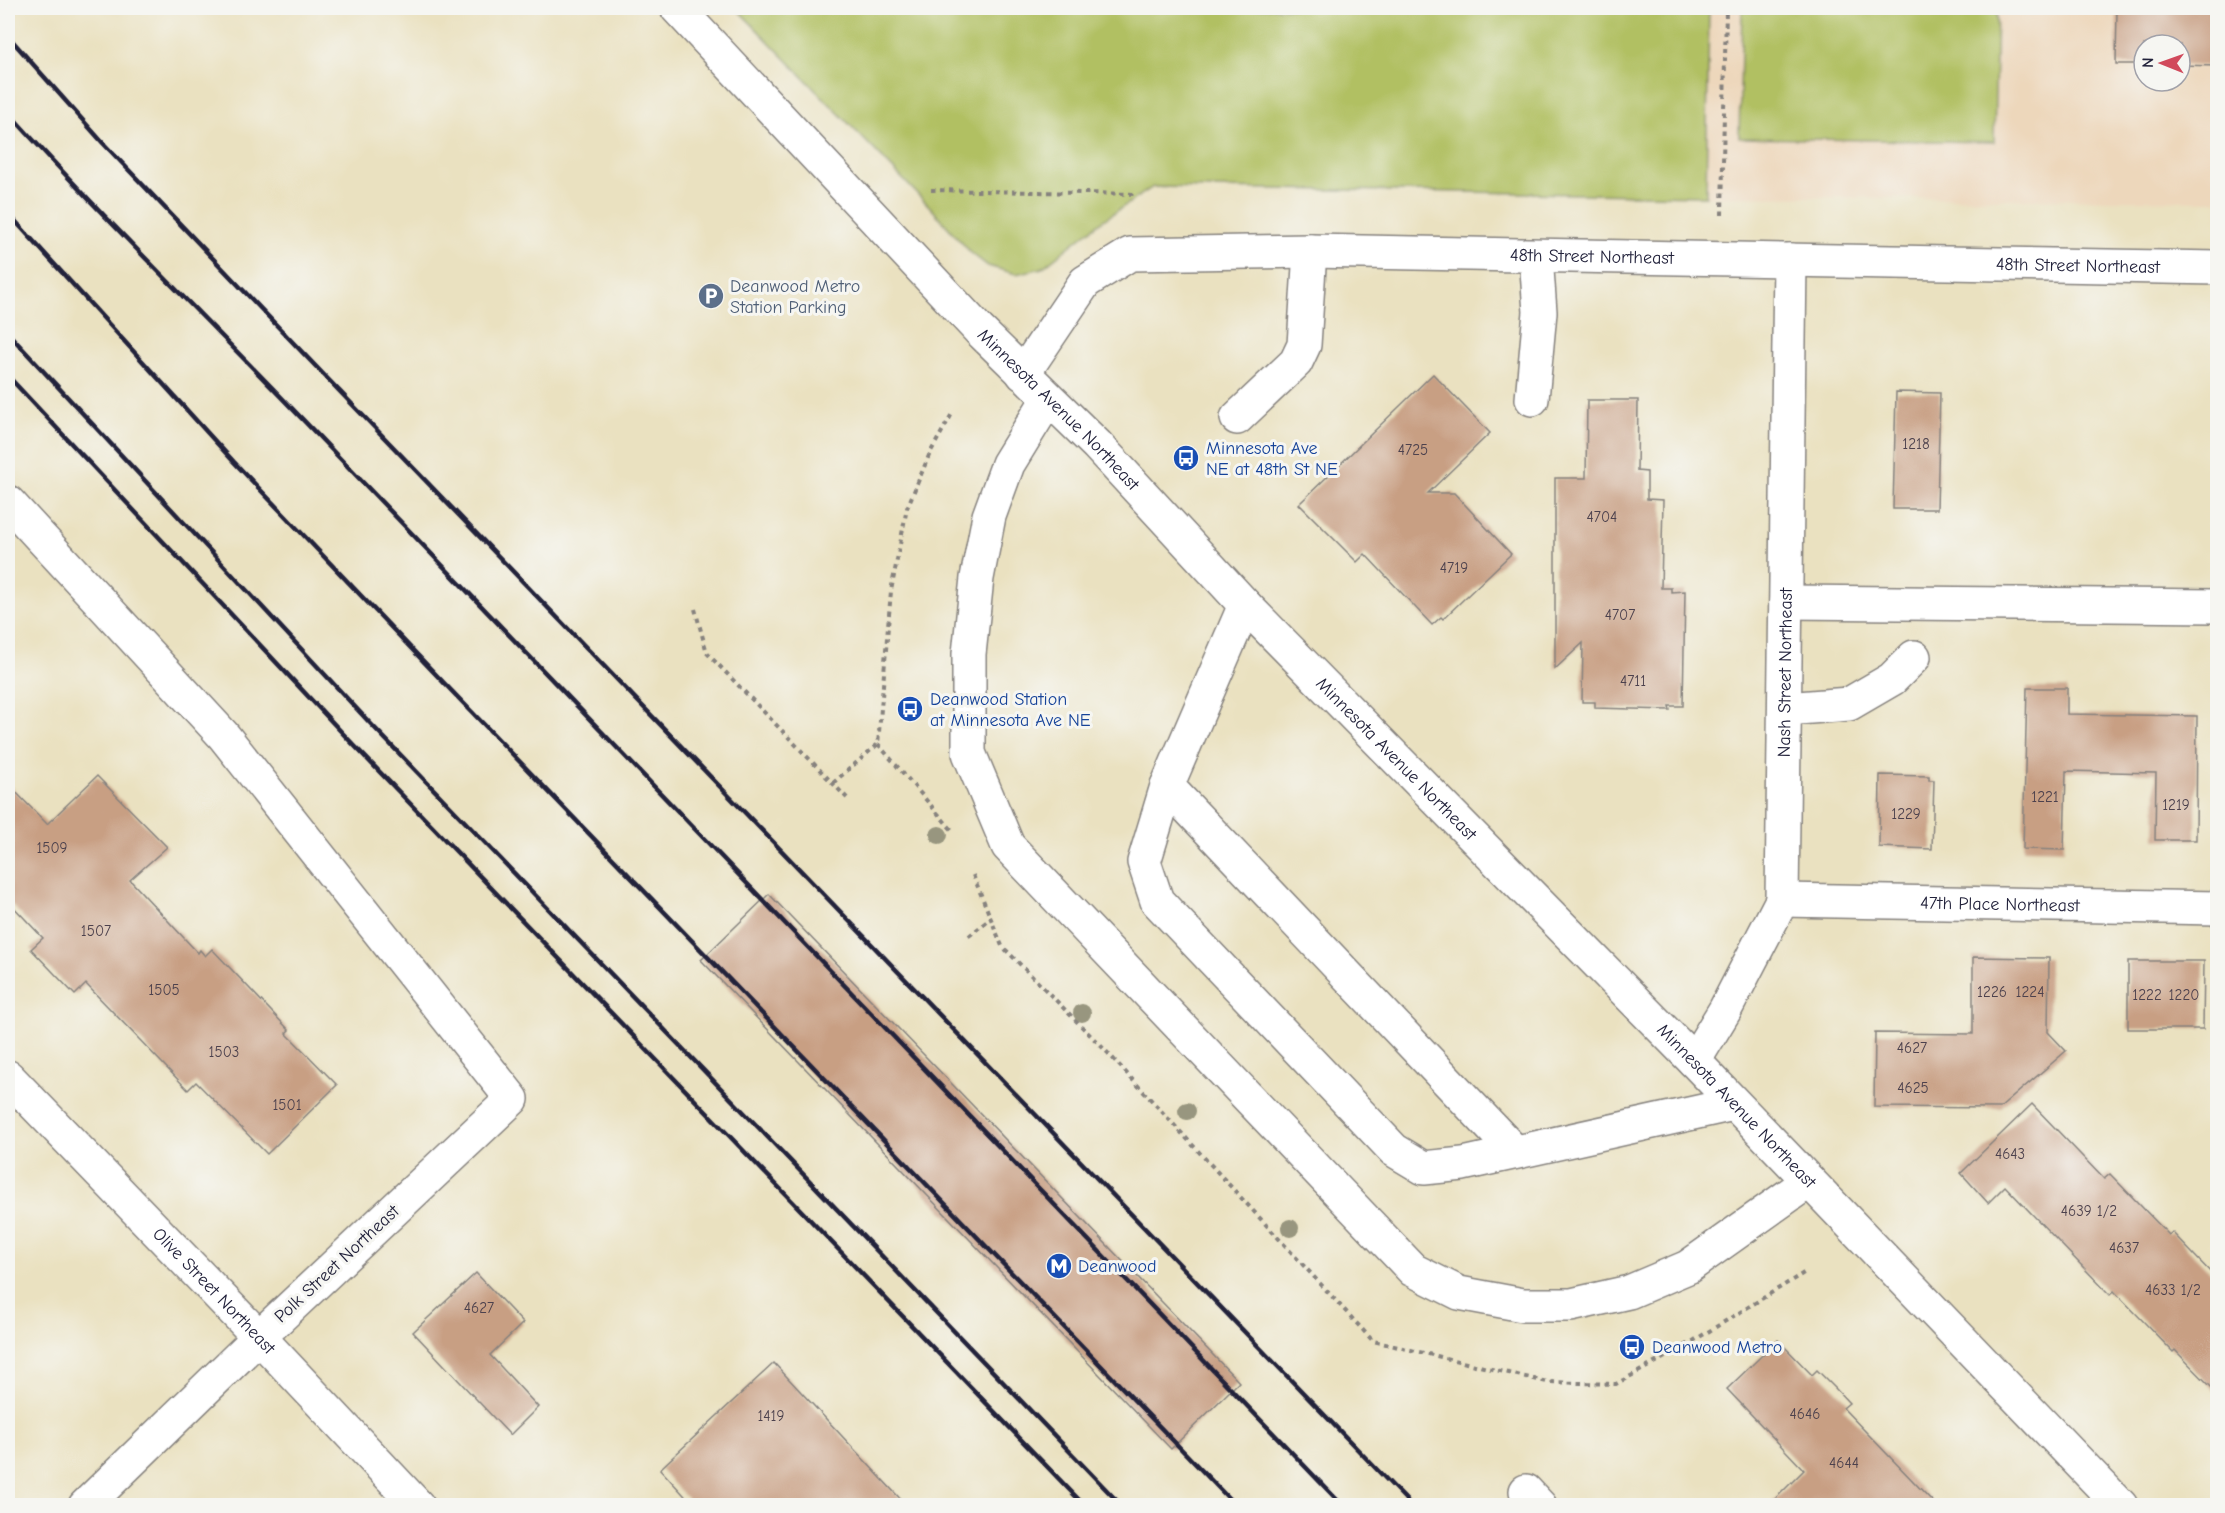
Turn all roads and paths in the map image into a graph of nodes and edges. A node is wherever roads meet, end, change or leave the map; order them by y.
1 (678, 8) edge
2 (1726, 8) edge
3 (931, 190) dead end
4 (1136, 194) dead end
5 (1722, 215) dead end
6 (1310, 251) junction
7 (1536, 256) junction
8 (1790, 260) junction
9 (2217, 268) edge
10 (1023, 374) junction
11 (1048, 399) junction
12 (1532, 399) dead end
13 (953, 412) dead end
14 (1237, 418) dead end
15 (8, 502) edge
16 (1786, 602) junction
17 (1245, 605) junction
18 (2217, 606) edge
19 (695, 609) dead end
20 (1914, 657) dead end
21 (1785, 709) junction
22 (833, 783) junction
23 (1167, 786) junction
24 (847, 798) dead end
25 (1782, 900) junction
26 (2217, 908) edge
27 (991, 918) dead end
28 (969, 936) dead end
29 (1694, 1061) junction
30 (8, 1077) edge
31 (1734, 1104) junction
32 (1515, 1152) junction
33 (1809, 1181) junction
34 (259, 1337) junction
35 (85, 1506) edge
36 (418, 1506) edge
37 (2121, 1506) edge

1 - 10 street, Minnesota Avenue Northeast
2 - 5 path
3 - 4 path
6 - 7 street, 48th Street Northeast
6 - 10 street, 48th Street Northeast
6 - 14 street
7 - 8 street, 48th Street Northeast
7 - 12 street
8 - 9 street, 48th Street Northeast
8 - 16 street, Nash Street Northeast
10 - 11 street, Minnesota Avenue Northeast
11 - 17 street, Minnesota Avenue Northeast
11 - 33 street
13 - 22 path
15 - 34 street, Polk Street Northeast
16 - 18 street
16 - 21 street, Nash Street Northeast
17 - 23 street
17 - 29 street, Minnesota Avenue Northeast
19 - 22 path
20 - 21 street
21 - 25 street, Nash Street Northeast
22 - 24 path
23 - 32 street
23 - 32 street
25 - 26 street, 47th Place Northeast
25 - 29 street, Nash Street Northeast
27 - 28 path
29 - 31 street, Minnesota Avenue Northeast
30 - 34 street, Olive Street Northeast
31 - 32 street
31 - 33 street, Minnesota Avenue Northeast
33 - 37 street, Minnesota Avenue Northeast
34 - 35 street, Polk Street Northeast
34 - 36 street, Olive Street Northeast

